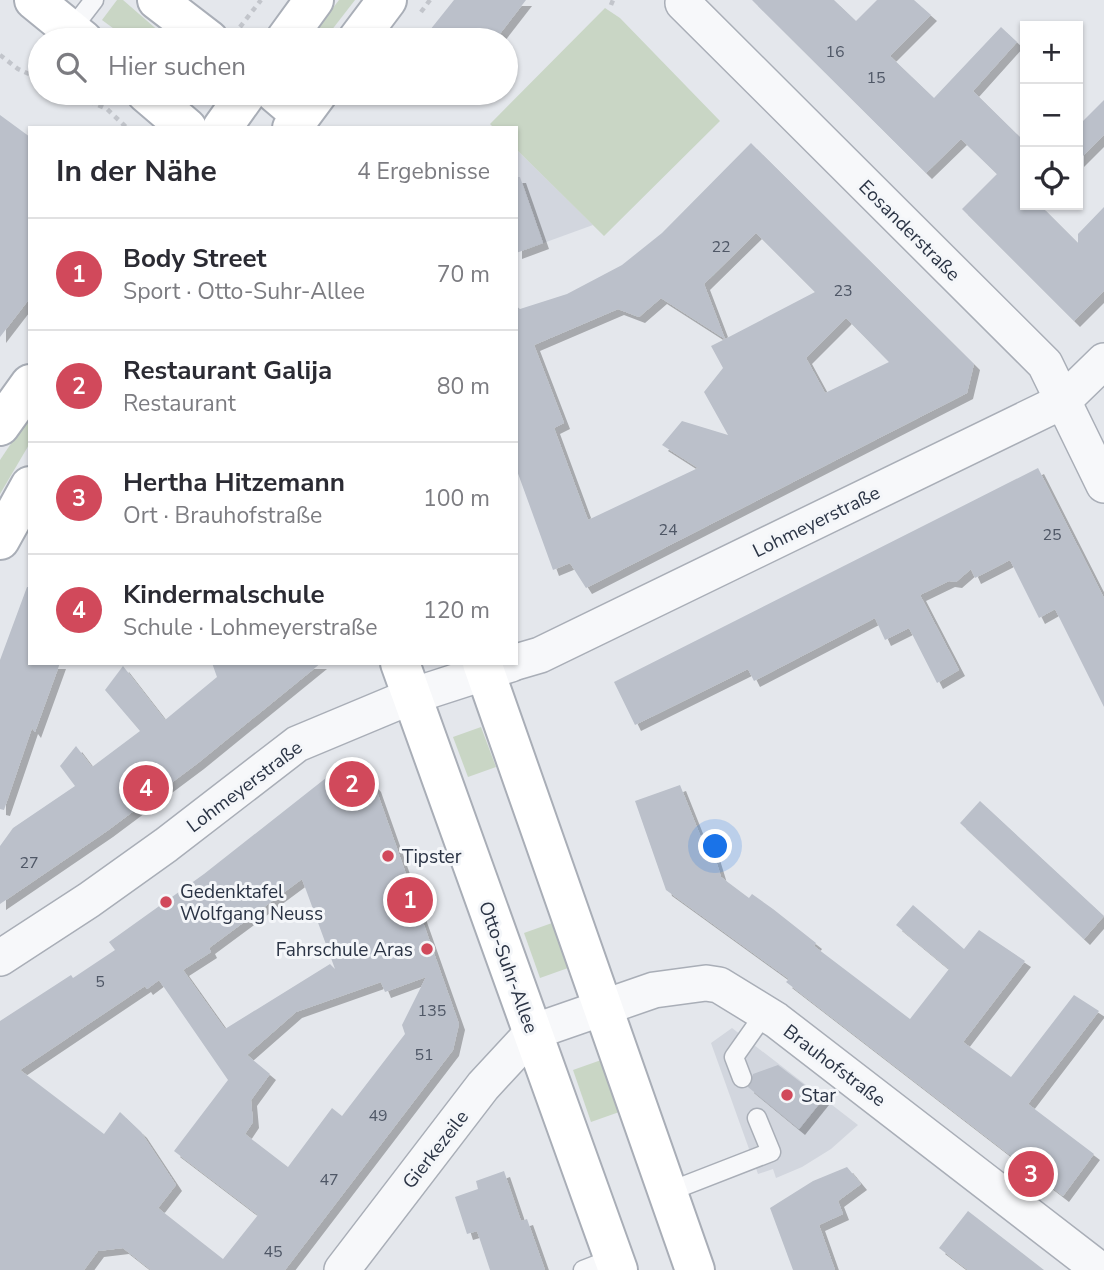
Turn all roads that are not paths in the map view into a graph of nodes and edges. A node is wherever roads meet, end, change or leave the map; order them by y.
1 (34, 0) edge
2 (94, 0) edge
3 (157, 0) edge
4 (314, 0) edge
5 (387, 0) edge
6 (681, 1) edge
7 (68, 28) edge
8 (80, 28) edge
9 (207, 28) edge
10 (294, 28) edge
11 (366, 28) edge
12 (160, 105) edge
13 (238, 105) edge
14 (185, 126) edge
15 (223, 126) edge
16 (1104, 361) edge
17 (28, 387) edge
18 (1063, 401) junction
19 (0, 426) edge
20 (1104, 485) edge
21 (28, 490) edge
22 (0, 540) edge
23 (518, 660) edge
24 (499, 665) edge
25 (406, 680) edge
26 (0, 958) edge
27 (601, 1006) junction
28 (765, 1013) junction
29 (533, 1032) junction
30 (742, 1078) dead end
31 (757, 1118) dead end
32 (668, 1192) junction
33 (605, 1266) edge
34 (342, 1270) edge
35 (695, 1270) edge
36 (1100, 1270) edge

1 - 7 main road
2 - 8 lane
3 - 9 main road
4 - 10 main road
5 - 11 main road
6 - 18 street, Eosanderstraße
12 - 14 main road
13 - 15 main road
16 - 18 street, Lohmeyerstraße
17 - 19 main road
18 - 20 street, Eosanderstraße
18 - 23 street, Lohmeyerstraße
21 - 22 main road
24 - 25 street, Lohmeyerstraße
24 - 27 main road
25 - 26 street, Lohmeyerstraße
25 - 29 main road, Otto-Suhr-Allee
27 - 28 street, Brauhofstraße
27 - 29 street, Brauhofstraße
27 - 32 main road
28 - 30 lane
28 - 36 street, Brauhofstraße
29 - 33 main road, Otto-Suhr-Allee
29 - 34 street, Gierkezeile
31 - 32 lane
32 - 35 main road

